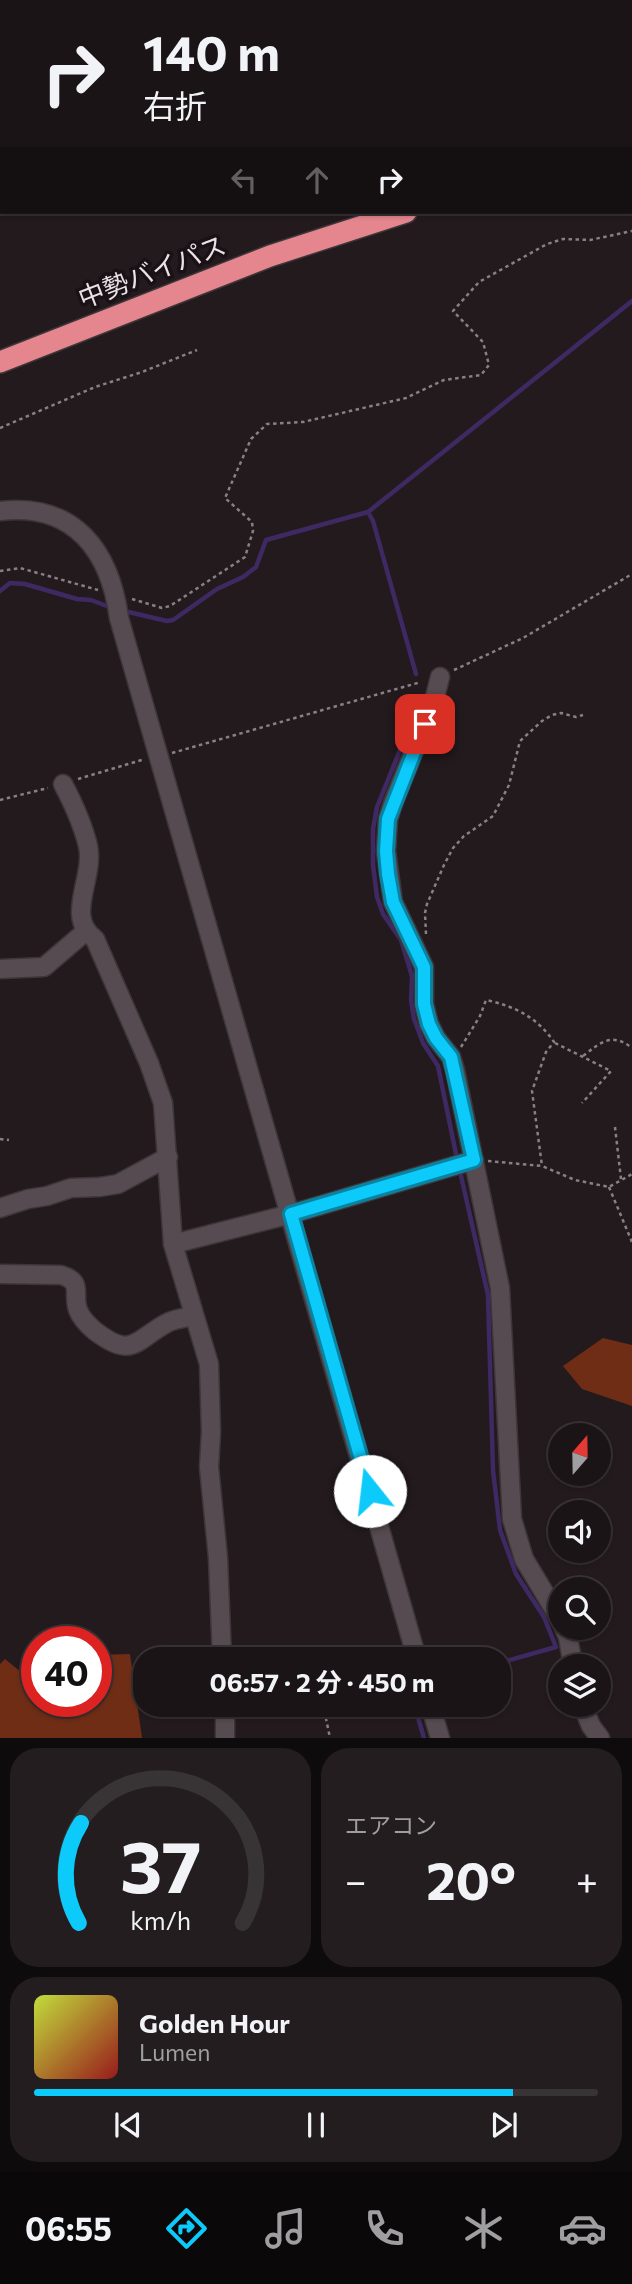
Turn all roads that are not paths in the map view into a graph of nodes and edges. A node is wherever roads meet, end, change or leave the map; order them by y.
1 (400, 214) edge
2 (0, 362) edge
3 (0, 511) edge
4 (440, 677) road end
5 (63, 784) road end
6 (85, 932) junction
7 (0, 969) edge
8 (168, 1157) junction
9 (471, 1162) junction
10 (0, 1208) edge
11 (291, 1214) junction
12 (173, 1244) junction
13 (0, 1274) edge
14 (193, 1316) junction
15 (548, 1599) edge
16 (221, 1647) edge
17 (415, 1647) edge
18 (225, 1717) edge
19 (434, 1717) edge
20 (587, 1717) edge
21 (226, 1738) edge
22 (440, 1738) edge
23 (600, 1738) edge

1 - 2 highway, 中勢バイパス
3 - 11 street
4 - 9 street
5 - 6 street
6 - 7 street
6 - 8 street
8 - 10 street
8 - 12 street
9 - 11 street
9 - 15 street
11 - 12 street
11 - 17 street
12 - 14 street
13 - 14 street
14 - 16 street
18 - 21 street
19 - 22 street
20 - 23 street

